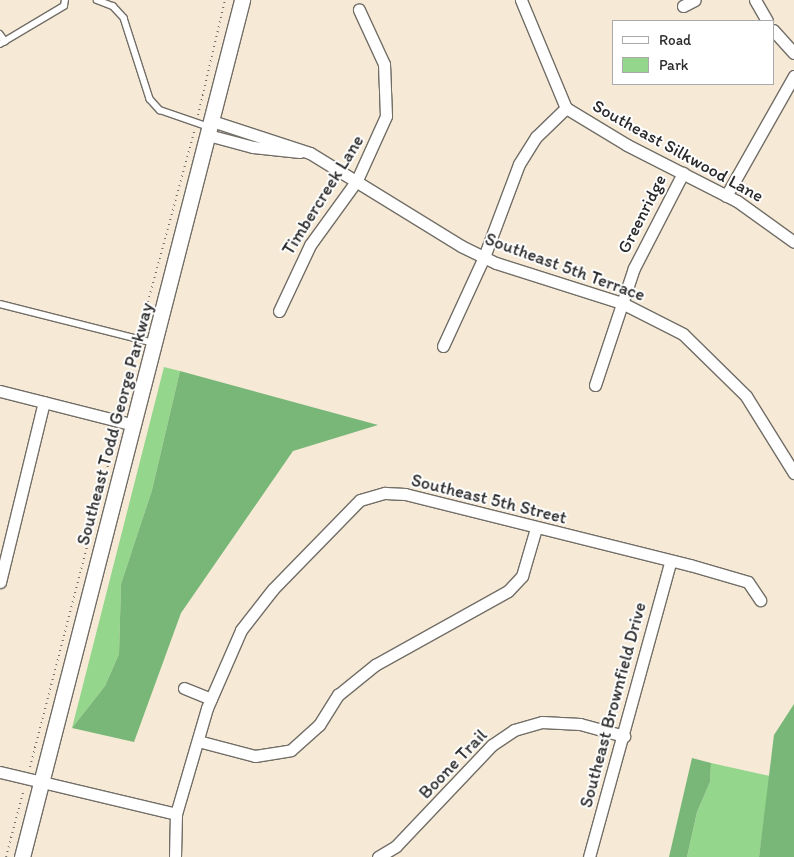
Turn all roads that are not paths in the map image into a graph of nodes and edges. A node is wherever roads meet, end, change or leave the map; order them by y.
1 (65, 0) edge
2 (97, 0) edge
3 (242, 0) edge
4 (521, 0) edge
5 (695, 0) edge
6 (755, 0) edge
7 (683, 6) dead end
8 (359, 10) dead end
9 (766, 20) edge
10 (774, 31) edge
11 (0, 34) edge
12 (2, 43) edge
13 (794, 53) edge
14 (794, 76) edge
15 (566, 108) junction
16 (210, 128) junction
17 (683, 173) junction
18 (357, 180) junction
19 (726, 196) junction
20 (794, 242) edge
21 (484, 257) junction
22 (622, 303) junction
23 (0, 304) edge
24 (279, 311) dead end
25 (156, 344) junction
26 (443, 346) dead end
27 (595, 384) dead end
28 (0, 391) edge
29 (44, 402) junction
30 (134, 425) junction
31 (794, 473) edge
32 (536, 528) junction
33 (670, 563) junction
34 (0, 582) edge
35 (760, 600) dead end
36 (184, 688) dead end
37 (210, 699) junction
38 (624, 736) junction
39 (198, 741) junction
40 (0, 772) edge
41 (36, 782) junction
42 (176, 814) junction
43 (22, 857) edge
44 (175, 857) edge
45 (378, 857) edge
46 (589, 857) edge

1 - 12 lane
2 - 16 lane
3 - 16 main road, Southeast Todd George Parkway
4 - 15 street, Southeast Silkwood Lane
5 - 7 street
6 - 9 street
8 - 18 street, Timbercreek Lane
10 - 13 street
11 - 12 lane
14 - 19 street
15 - 17 street, Southeast Silkwood Lane
15 - 21 street
16 - 18 street, Southeast 5th Terrace
16 - 25 main road, Southeast Todd George Parkway
17 - 19 street, Southeast Silkwood Lane
17 - 22 street, Greenridge
18 - 21 street, Southeast 5th Terrace
18 - 24 street, Timbercreek Lane
19 - 20 street, Southeast Silkwood Lane
21 - 22 street, Southeast 5th Terrace
21 - 26 street
22 - 27 street, Greenridge
22 - 31 street, Southeast 5th Terrace
23 - 25 lane
25 - 30 main road, Southeast Todd George Parkway
28 - 29 street
29 - 30 street
29 - 34 street
30 - 41 main road, Southeast Todd George Parkway
32 - 33 street, Southeast 5th Street
32 - 37 street, Southeast 5th Street
32 - 39 street
33 - 35 street, Southeast 5th Street
33 - 38 street, Southeast Brownfield Drive
36 - 37 street
37 - 39 street, Southeast 5th Street
38 - 45 street, Boone Trail
38 - 46 street, Southeast Brownfield Drive
39 - 42 street, Southeast 5th Street
40 - 41 street
41 - 42 street
41 - 43 main road, Southeast Todd George Parkway
42 - 44 street, Southeast 5th Street

